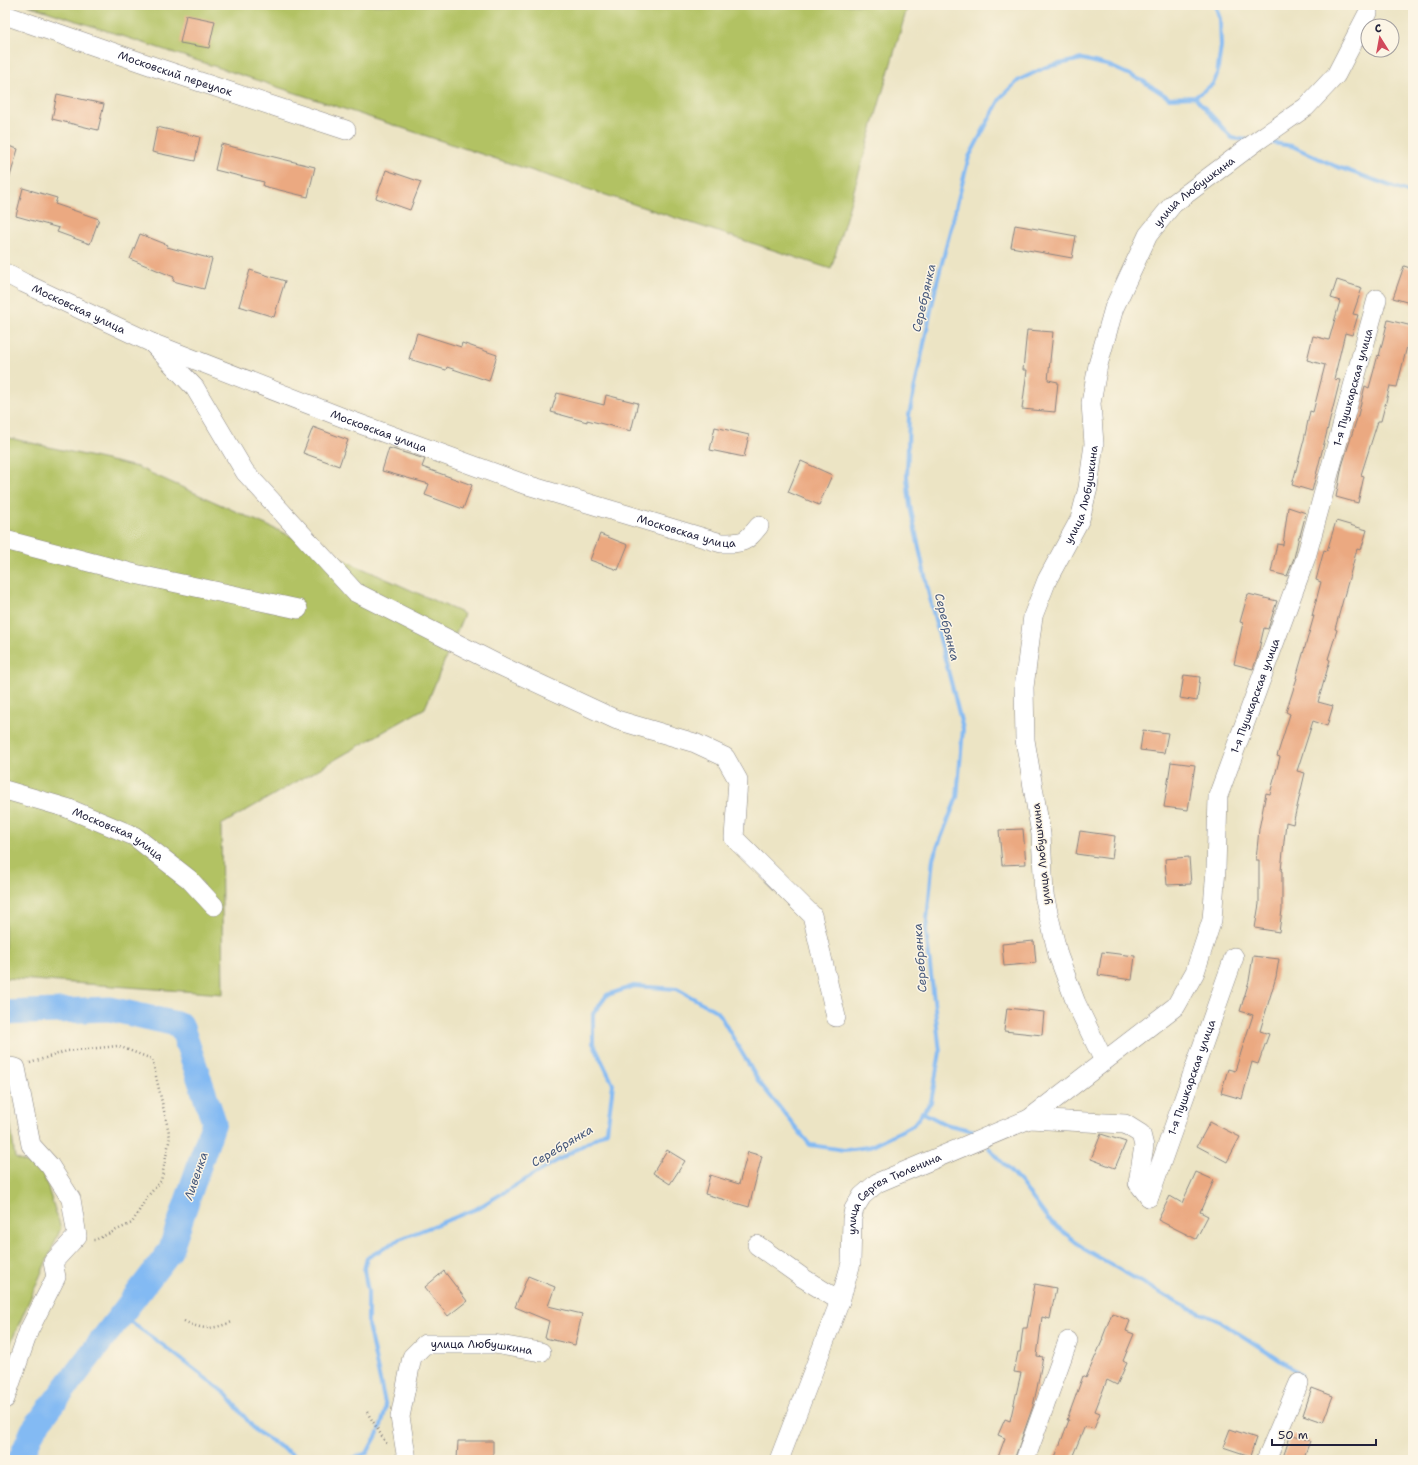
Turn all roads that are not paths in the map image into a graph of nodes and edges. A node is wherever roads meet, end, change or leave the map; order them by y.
1 (1368, 13) dead end
2 (5, 15) edge
3 (346, 130) dead end
4 (5, 273) edge
5 (1377, 299) dead end
6 (152, 343) junction
7 (759, 526) dead end
8 (5, 540) edge
9 (298, 609) dead end
10 (5, 790) edge
11 (214, 906) dead end
12 (1234, 957) dead end
13 (836, 1017) dead end
14 (1104, 1061) junction
15 (10, 1067) edge
16 (1029, 1118) junction
17 (757, 1245) dead end
18 (840, 1301) junction
19 (1068, 1341) dead end
20 (541, 1352) dead end
21 (1298, 1383) dead end
22 (5, 1399) edge
23 (407, 1460) edge
24 (779, 1460) edge
25 (1025, 1460) edge
26 (1266, 1460) edge

1 - 14 street, улица Любушкина
2 - 3 street, Московский переулок
4 - 6 street, Московская улица
5 - 14 street, 1-я Пушкарская улица
6 - 7 street, Московская улица
6 - 13 street
8 - 9 street
10 - 11 street, Московская улица
12 - 16 street, 1-я Пушкарская улица
14 - 16 street, улица Сергея Тюленина
15 - 22 street
16 - 18 street, улица Сергея Тюленина
17 - 18 street
18 - 24 street, улица Сергея Тюленина
19 - 25 street
20 - 23 street, улица Любушкина
21 - 26 street

